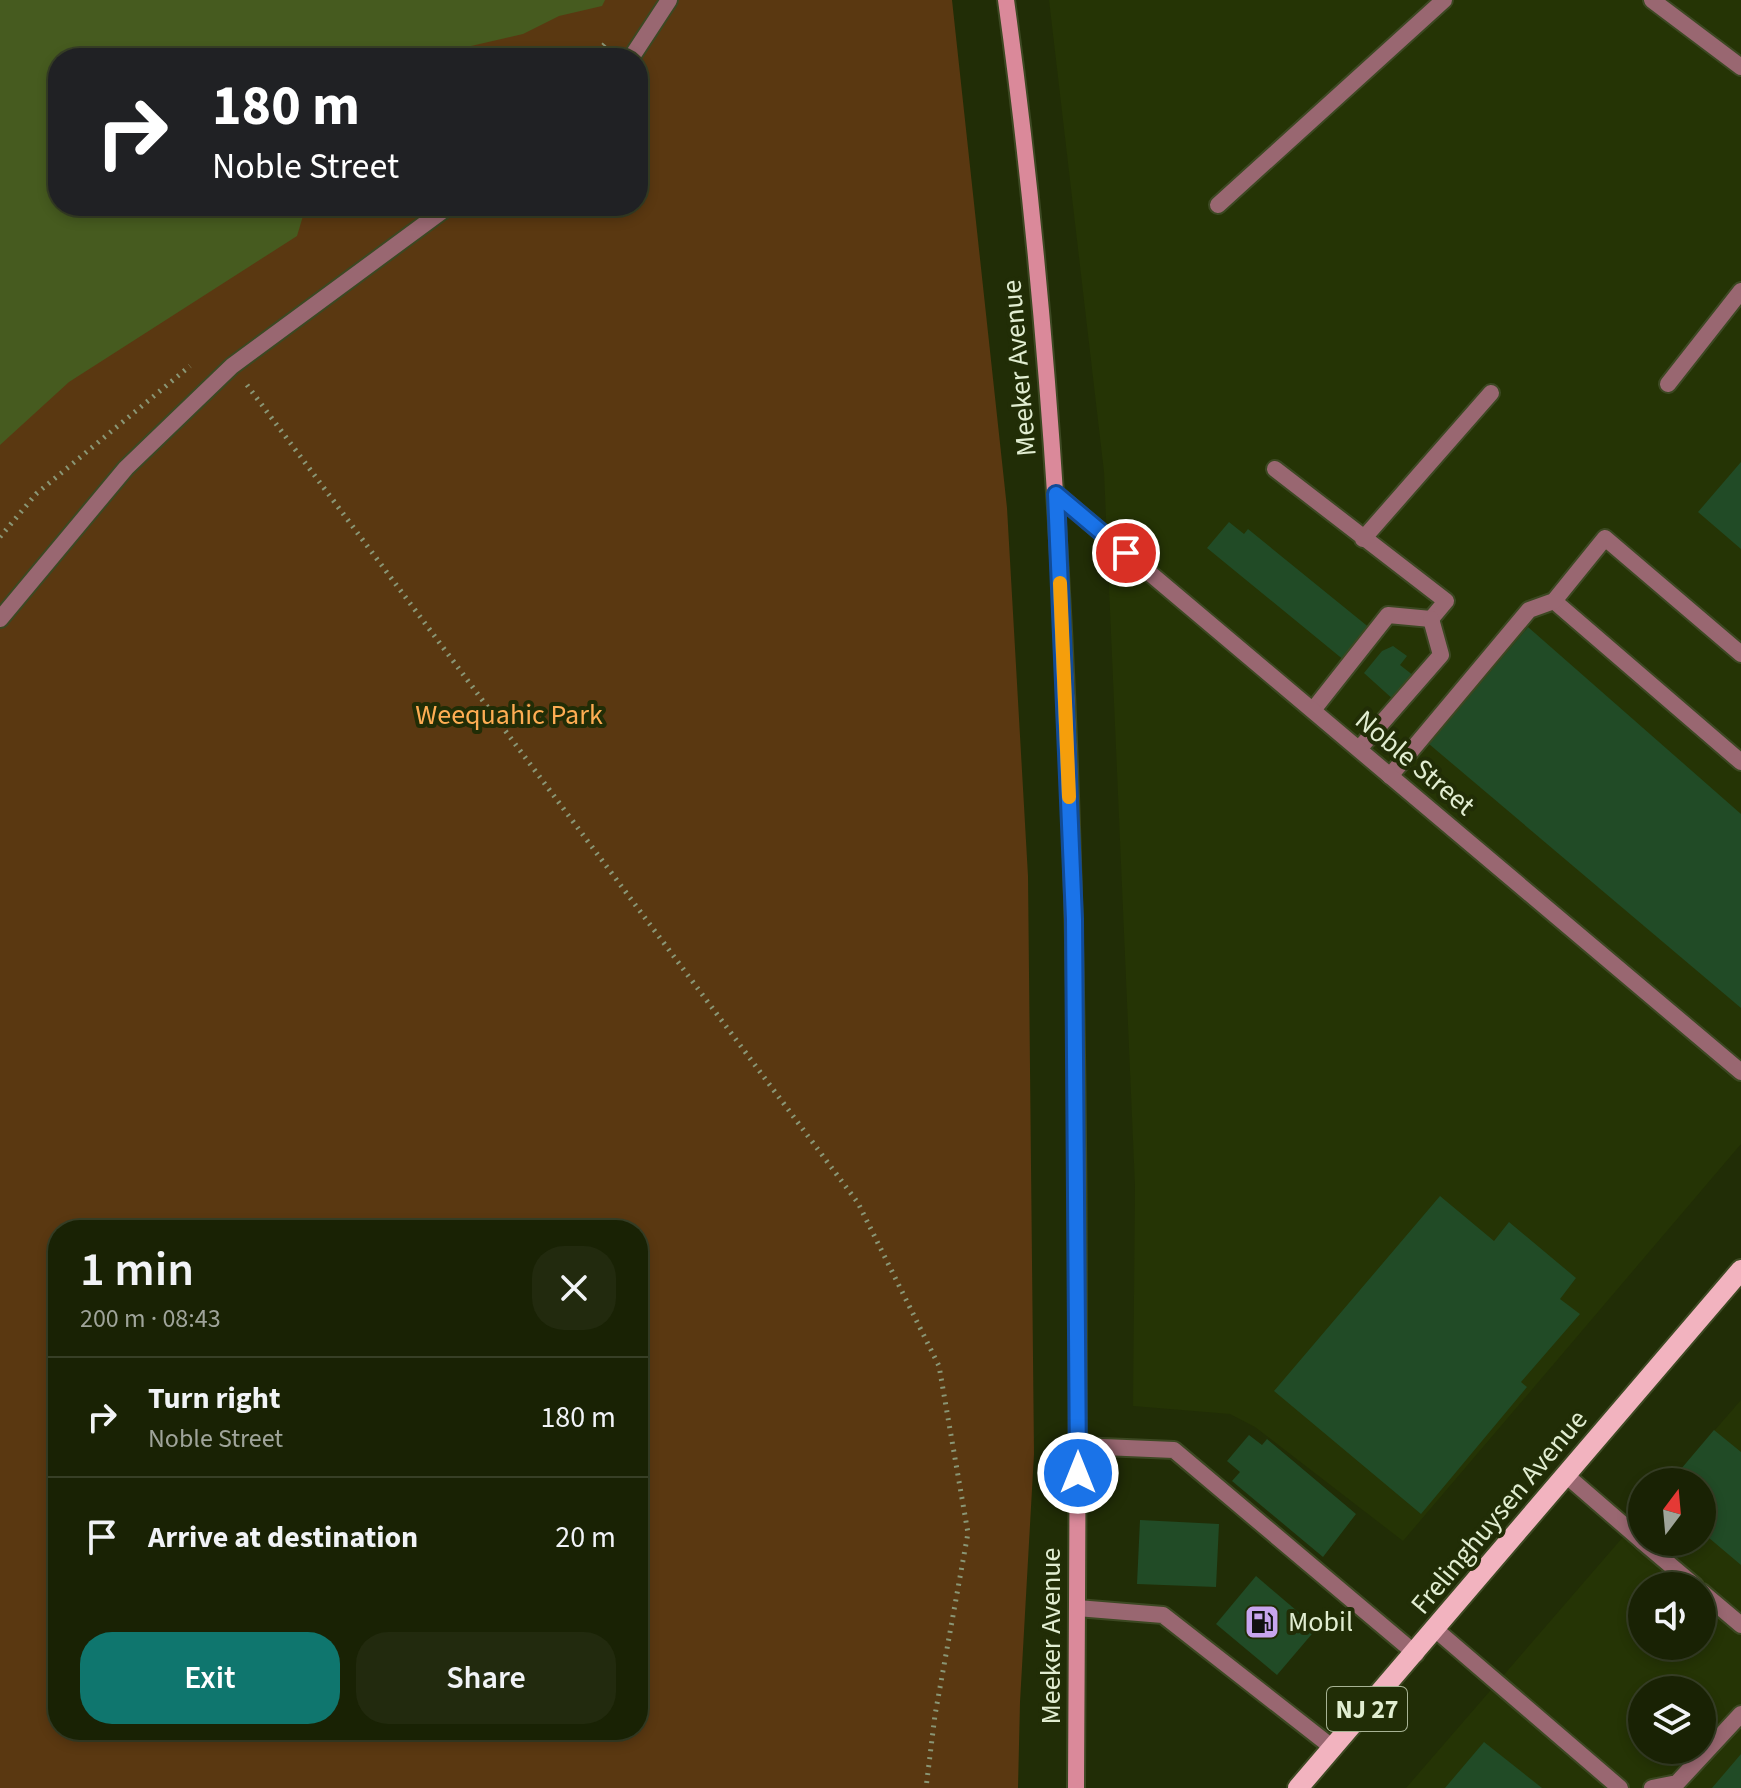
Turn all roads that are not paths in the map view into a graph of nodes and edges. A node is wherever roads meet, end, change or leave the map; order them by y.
1 (669, 0) edge
2 (1006, 0) edge
3 (1444, 0) edge
4 (1652, 0) edge
5 (638, 48) edge
6 (1741, 67) edge
7 (1218, 205) dead end
8 (435, 216) edge
9 (1741, 291) edge
10 (1668, 384) dead end
11 (1491, 393) dead end
12 (1275, 469) dead end
13 (1056, 494) junction
14 (1363, 539) junction
15 (1554, 601) junction
16 (0, 619) edge
17 (1431, 619) junction
18 (1741, 654) edge
19 (1313, 710) junction
20 (1359, 749) junction
21 (1741, 762) edge
22 (1390, 776) junction
23 (1741, 1072) edge
24 (1741, 1270) edge
25 (1079, 1446) junction
26 (1567, 1476) junction
27 (1628, 1528) edge
28 (1660, 1556) edge
29 (1679, 1572) edge
30 (1716, 1604) edge
31 (1077, 1608) junction
32 (1741, 1625) edge
33 (1436, 1630) junction
34 (1416, 1654) junction
35 (1741, 1714) edge
36 (1333, 1748) junction
37 (1076, 1788) edge
38 (1298, 1788) edge
39 (1620, 1788) edge
40 (1652, 1788) edge

1 - 5 street
2 - 13 main road, Meeker Avenue
3 - 7 street
4 - 6 street
8 - 16 street
9 - 10 street
11 - 14 street
12 - 14 street
13 - 19 street, Noble Street
13 - 25 main road, Meeker Avenue
14 - 17 street
15 - 18 street
15 - 21 street
15 - 22 street
17 - 19 street
17 - 20 street
19 - 20 street, Noble Street
20 - 22 street, Noble Street
22 - 23 street, Noble Street
24 - 26 main road, Frelinghuysen Avenue / NJ 27
25 - 31 main road, Meeker Avenue
25 - 34 street
26 - 27 street
26 - 33 main road, Frelinghuysen Avenue / NJ 27
28 - 29 street
30 - 32 street
31 - 36 street
31 - 37 main road, Meeker Avenue
33 - 34 main road, Frelinghuysen Avenue / NJ 27
33 - 39 street
34 - 36 main road, Frelinghuysen Avenue / NJ 27
35 - 40 street
36 - 38 main road, Frelinghuysen Avenue / NJ 27

